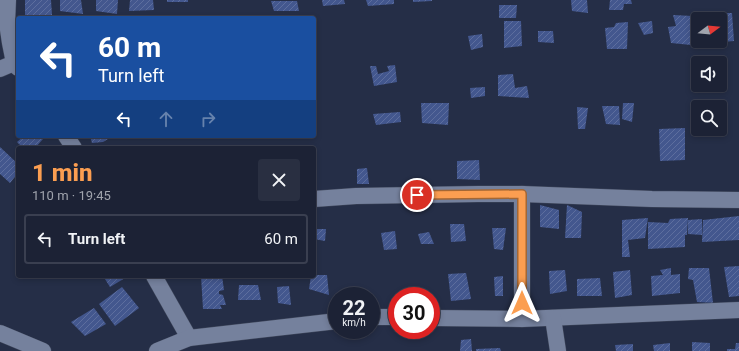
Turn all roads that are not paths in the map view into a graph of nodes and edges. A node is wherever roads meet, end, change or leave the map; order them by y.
1 (8, 0) edge
2 (4, 23) edge
3 (11, 67) edge
4 (522, 194) junction
5 (316, 199) edge
6 (739, 200) edge
7 (155, 278) edge
8 (739, 310) edge
9 (440, 318) edge
10 (553, 318) junction
11 (522, 319) junction
12 (328, 322) edge
13 (0, 333) edge
14 (189, 338) junction
15 (43, 351) edge
16 (157, 351) edge
17 (558, 351) edge

1 - 2 street
2 - 3 street
4 - 5 street
4 - 6 street
4 - 11 street
7 - 14 street
8 - 10 street
9 - 11 street
10 - 11 street
10 - 17 street
12 - 14 street
13 - 15 street
14 - 16 street

